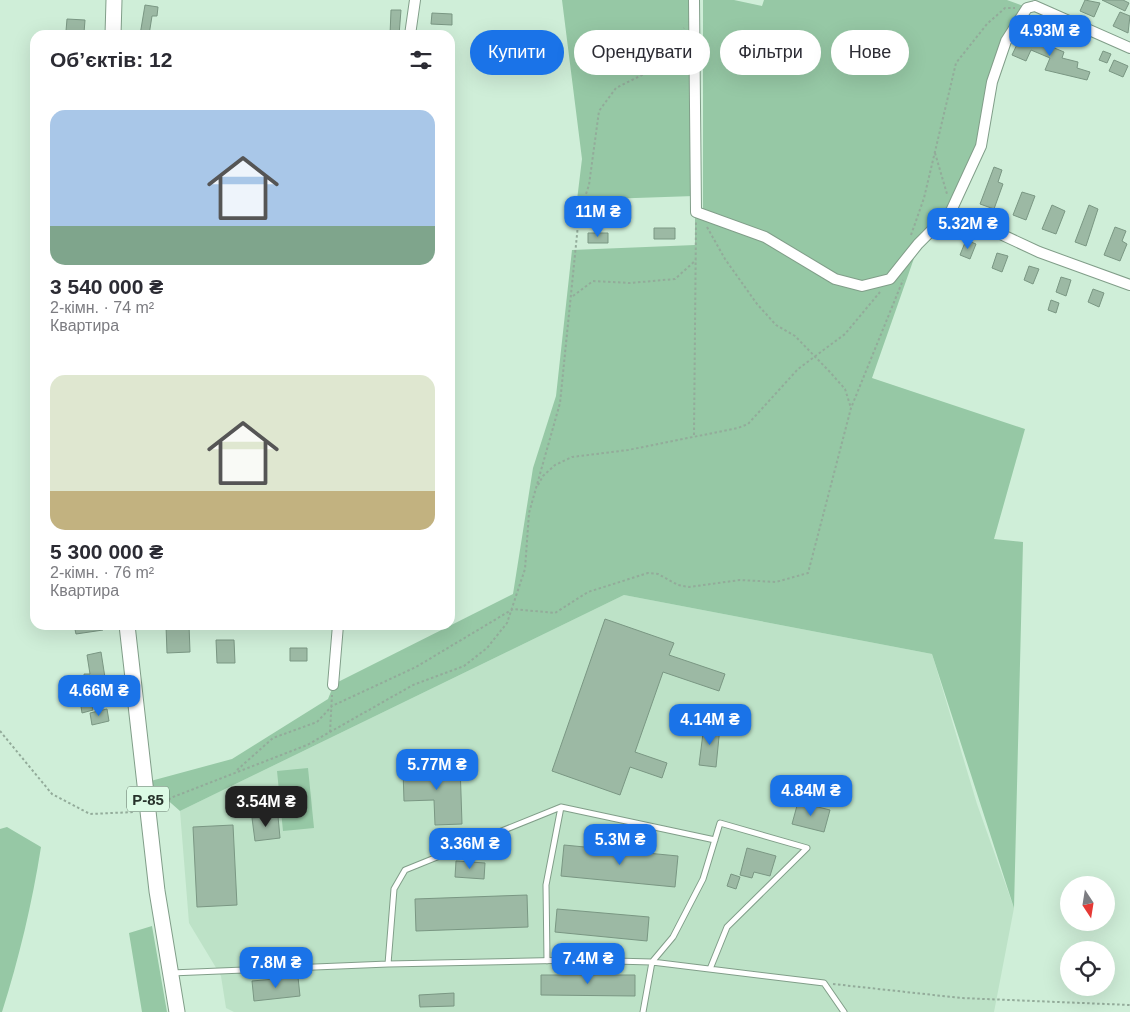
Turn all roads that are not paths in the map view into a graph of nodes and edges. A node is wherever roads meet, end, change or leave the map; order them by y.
1 (114, 0) edge
2 (415, 0) edge
3 (694, 0) edge
4 (1033, 5) edge
5 (113, 30) edge
6 (411, 30) edge
7 (1130, 48) edge
8 (951, 211) junction
9 (1130, 285) edge
10 (128, 630) edge
11 (338, 630) edge
12 (333, 685) road end
13 (561, 807) junction
14 (715, 840) junction
15 (547, 961) junction
16 (652, 962) junction
17 (388, 964) junction
18 (710, 969) junction
19 (171, 973) junction
20 (177, 1012) edge
21 (644, 1012) edge
22 (844, 1012) edge

1 - 5 main road
2 - 6 street
3 - 8 street
4 - 7 street
4 - 8 street
8 - 9 street
10 - 19 main road, Р-85
11 - 12 street
13 - 14 lane
13 - 15 lane
13 - 17 lane
14 - 16 lane
14 - 18 lane
15 - 16 lane
15 - 17 lane
16 - 18 lane
16 - 21 lane
17 - 19 lane
18 - 22 lane
19 - 20 main road, Р-85

